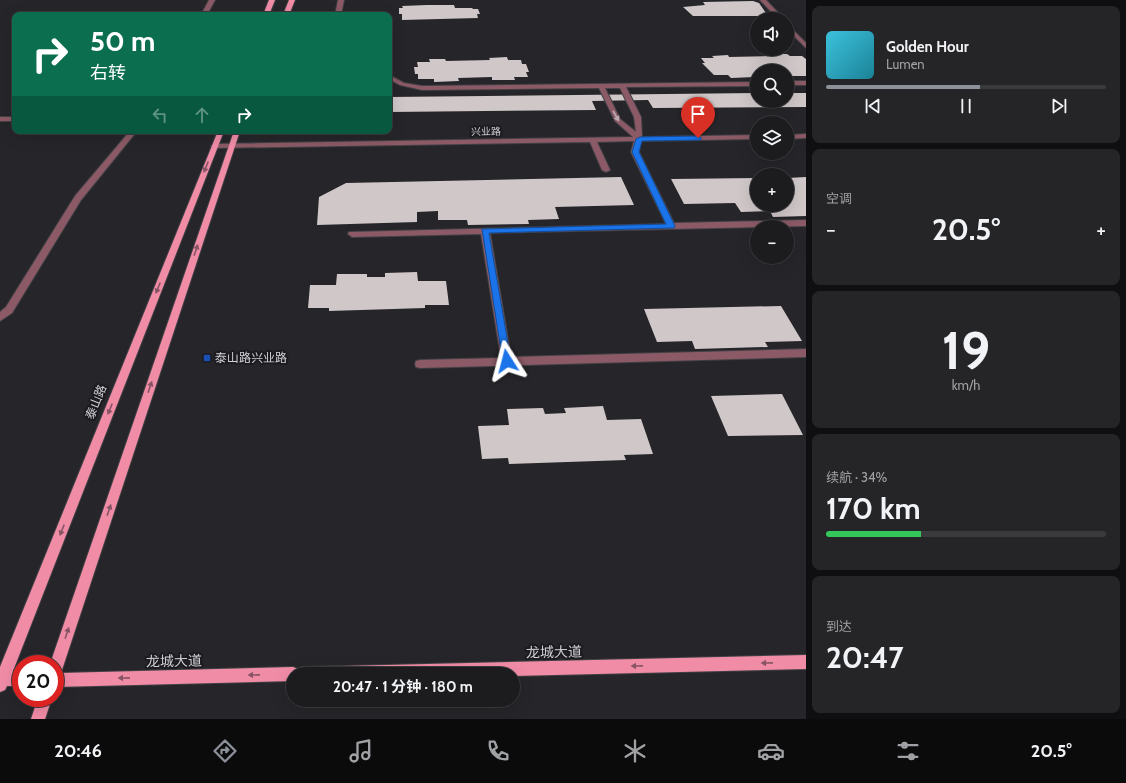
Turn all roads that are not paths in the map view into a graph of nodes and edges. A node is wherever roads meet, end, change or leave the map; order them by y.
1 (212, 0) edge
2 (272, 0) edge
3 (292, 0) edge
4 (341, 0) edge
5 (763, 0) edge
6 (206, 12) edge
7 (267, 12) edge
8 (287, 12) edge
9 (339, 12) edge
10 (774, 12) edge
11 (794, 33) edge
12 (806, 46) edge
13 (392, 79) edge
14 (794, 83) edge
15 (806, 83) edge
16 (750, 84) edge
17 (601, 85) junction
18 (622, 85) junction
19 (0, 119) edge
20 (12, 119) edge
21 (131, 134) edge
22 (219, 134) edge
23 (236, 134) edge
24 (806, 136) edge
25 (750, 137) edge
26 (794, 137) edge
27 (640, 139) junction
28 (593, 140) junction
29 (215, 146) junction
30 (232, 146) junction
31 (606, 170) dead end
32 (806, 223) edge
33 (671, 226) junction
34 (485, 230) junction
35 (352, 234) dead end
36 (0, 317) edge
37 (806, 353) edge
38 (507, 361) junction
39 (420, 364) dead end
40 (60, 655) edge
41 (806, 662) edge
42 (520, 669) edge
43 (286, 674) edge
44 (12, 679) edge
45 (1, 680) edge
46 (64, 680) edge
47 (42, 707) edge
48 (38, 719) edge

1 - 6 street
2 - 7 main road
3 - 8 main road
4 - 9 street
5 - 10 street
11 - 12 street
13 - 17 street
14 - 15 street
16 - 18 street
17 - 18 street
17 -> 27 street
18 - 27 street
19 - 20 street
21 - 36 street
22 - 29 main road, 泰山路
23 - 30 main road
24 - 26 street
25 - 27 street, 兴业路
27 - 28 street, 兴业路
27 - 33 street
28 - 30 street, 兴业路
28 - 31 street
29 - 30 street, 兴业路
29 -> 45 main road, 泰山路
40 -> 30 main road
32 - 33 street
33 - 34 street
34 - 35 street
34 - 38 street
37 - 38 street
38 - 39 street
41 -> 42 main road, 龙城大道
43 -> 46 main road, 龙城大道
44 - 45 main road
47 - 48 main road

